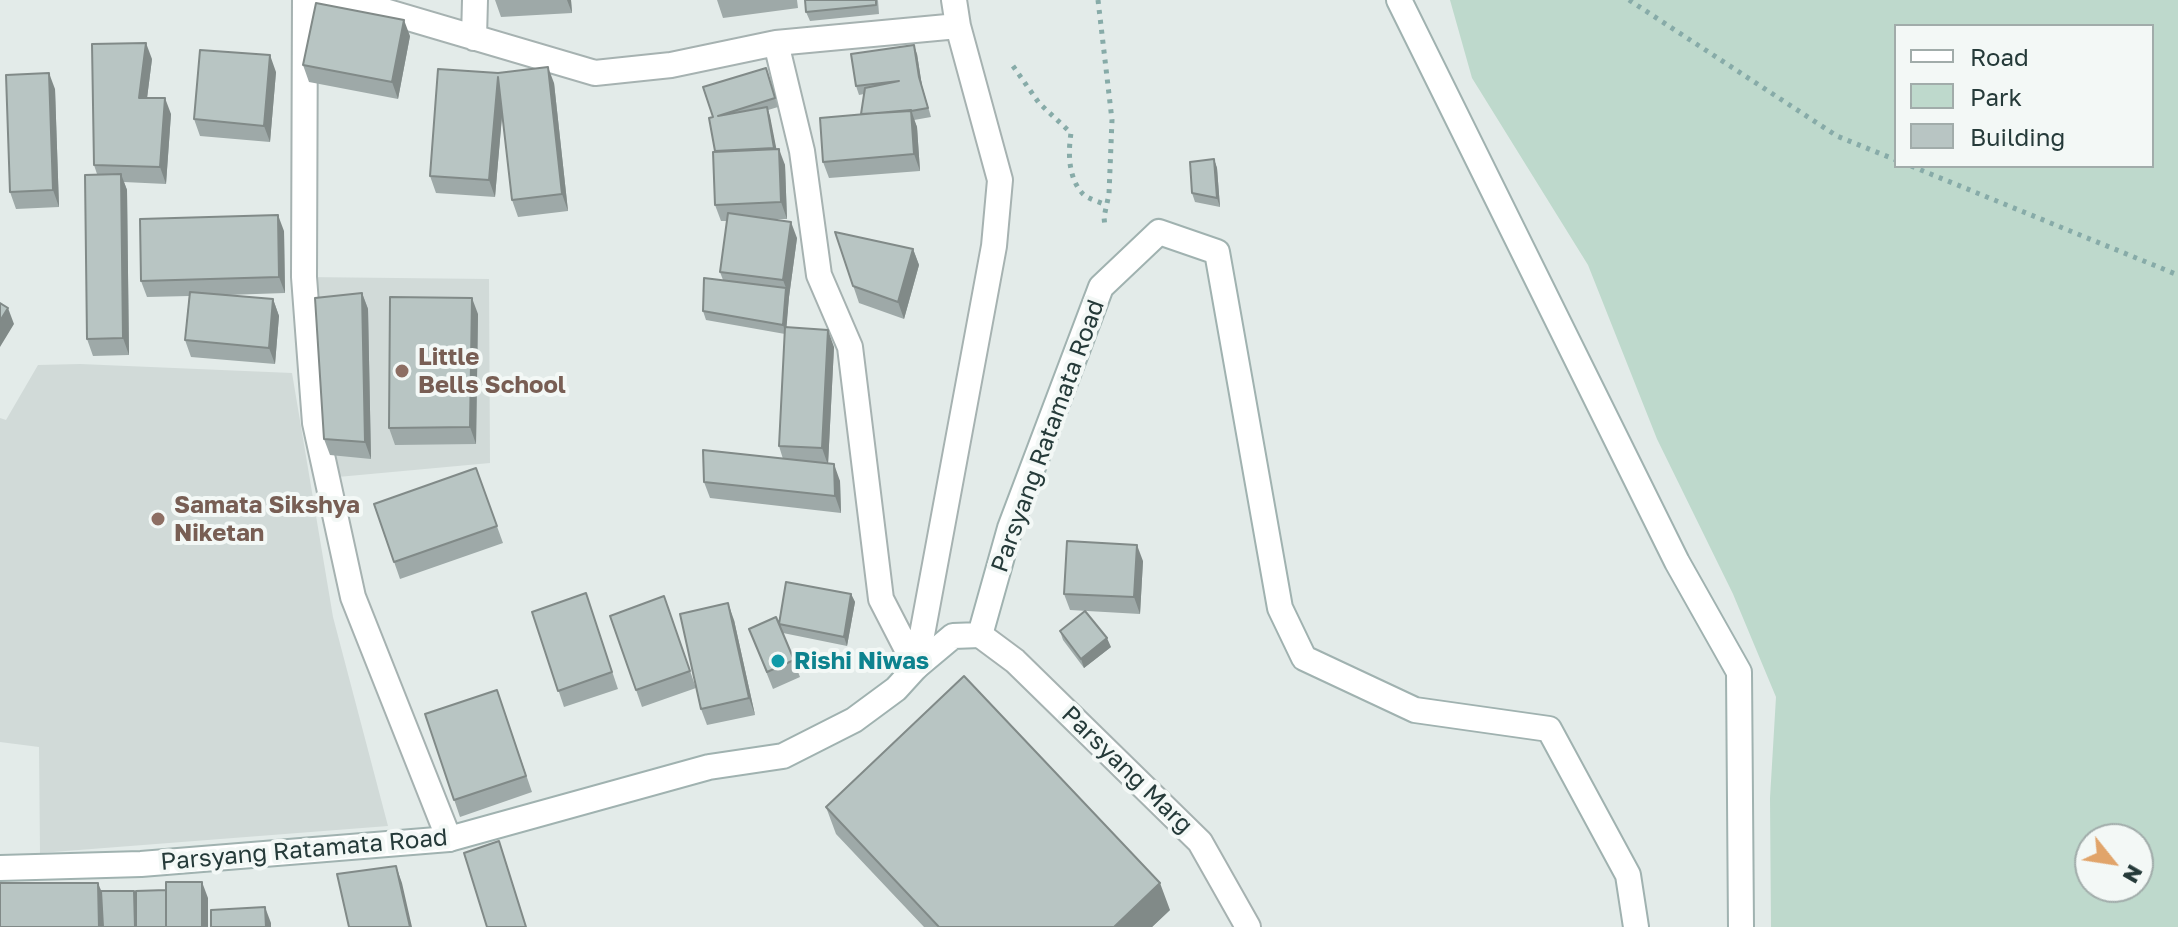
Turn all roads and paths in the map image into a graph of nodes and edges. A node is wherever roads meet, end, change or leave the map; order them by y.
1 (306, 0) edge
2 (475, 0) edge
3 (954, 0) edge
4 (1098, 0) edge
5 (1399, 0) edge
6 (1629, 0) edge
7 (958, 26) junction
8 (474, 38) junction
9 (776, 43) junction
10 (1012, 65) dead end
11 (1894, 159) edge
12 (1916, 168) edge
13 (1106, 205) junction
14 (2178, 275) edge
15 (1101, 287) junction
16 (980, 635) junction
17 (916, 667) junction
18 (449, 839) junction
19 (0, 868) edge
20 (1248, 927) edge
21 (1636, 927) edge
22 (1741, 927) edge

1 - 8 street
1 - 18 street
2 - 8 street
3 - 7 street
4 - 13 path
5 - 22 street
6 - 11 path
7 - 9 street
7 - 17 street
8 - 9 street
9 - 17 street
10 - 13 path
12 - 14 path
13 - 15 path
15 - 16 street, Parsyang Ratamata Road
15 - 21 street, Parsyang Ratamata Road
16 - 17 street, Parsyang Ratamata Road
16 - 20 street, Parsyang Marg
17 - 18 street, Parsyang Ratamata Road
18 - 19 street, Parsyang Ratamata Road

